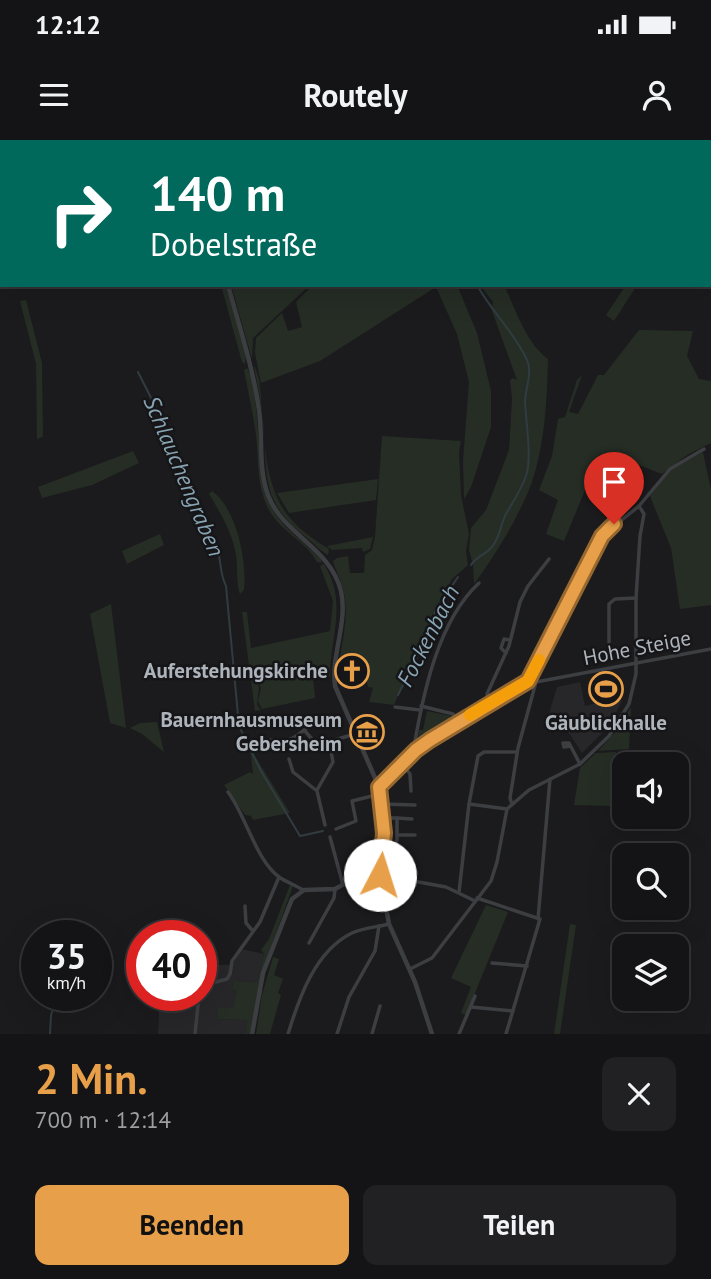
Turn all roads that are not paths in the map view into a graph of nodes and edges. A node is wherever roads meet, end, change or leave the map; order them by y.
1 (229, 287) edge
2 (704, 449) dead end
3 (639, 506) junction
4 (549, 559) dead end
5 (479, 583) dead end
6 (636, 597) junction
7 (711, 649) edge
8 (609, 650) dead end
9 (637, 665) junction
10 (528, 681) junction
11 (536, 682) junction
12 (489, 703) junction
13 (395, 707) dead end
14 (421, 708) junction
15 (319, 718) dead end
16 (460, 722) junction
17 (305, 731) junction
18 (355, 734) junction
19 (269, 740) dead end
20 (329, 741) junction
21 (570, 746) dead end
22 (416, 750) junction
23 (517, 752) junction
24 (289, 758) dead end
25 (402, 763) junction
26 (580, 764) junction
27 (550, 779) junction
28 (379, 787) junction
29 (317, 791) junction
30 (411, 791) dead end
31 (228, 792) dead end
32 (381, 793) junction
33 (382, 804) junction
34 (469, 804) junction
35 (512, 804) junction
36 (415, 805) dead end
37 (507, 809) junction
38 (383, 818) junction
39 (397, 818) junction
40 (412, 819) dead end
41 (325, 825) dead end
42 (336, 829) dead end
43 (398, 835) junction
44 (415, 835) dead end
45 (330, 837) dead end
46 (382, 846) junction
47 (379, 867) junction
48 (380, 875) junction
49 (279, 877) junction
50 (343, 885) junction
51 (335, 889) junction
52 (303, 890) junction
53 (459, 892) junction
54 (476, 900) junction
55 (245, 906) dead end
56 (539, 919) junction
57 (389, 924) junction
58 (379, 926) junction
59 (252, 930) junction
60 (309, 943) dead end
61 (492, 963) dead end
62 (527, 966) junction
63 (410, 969) junction
64 (217, 982) edge
65 (475, 996) dead end
66 (380, 1006) dead end
67 (471, 1007) junction
68 (197, 1011) edge
69 (513, 1011) junction
70 (195, 1034) edge
71 (253, 1034) edge
72 (288, 1034) edge
73 (337, 1034) edge
74 (372, 1034) edge
75 (432, 1034) edge
76 (459, 1034) edge
77 (506, 1034) edge

1 - 18 street
2 - 3 street
3 - 6 street
3 - 10 street
4 - 12 street
5 - 14 street
6 - 8 street
6 - 9 street
7 - 9 street, Hohe Steige
9 - 11 street, Hohe Steige
9 - 26 street
10 - 11 street, Hohe Steige
10 - 12 street
11 - 23 street
12 - 16 street
13 - 14 street
14 - 16 street
14 - 22 street
15 - 17 street
16 - 22 street
17 - 19 street
17 - 20 street
18 - 20 street
18 - 28 street
20 - 29 street
21 - 26 street
22 - 25 street
23 - 34 street
23 - 35 street
24 - 29 street
25 - 28 street
25 - 30 street
26 - 27 street
27 - 35 street
27 - 56 street
28 - 32 street
29 - 41 street
31 - 49 street
32 - 33 street
32 - 42 street
33 - 36 street
33 - 38 street
34 - 37 street
34 - 53 street
35 - 37 street
37 - 54 street
38 - 39 street
38 - 46 street
39 - 40 street
39 - 43 street
43 - 44 street
43 - 46 street
45 - 50 street
46 - 47 street
47 - 48 street
47 - 50 street
48 - 53 street
48 - 57 street
49 - 52 street
49 - 59 street
50 - 51 street
51 - 52 street
51 - 60 street
52 - 71 street
53 - 54 street
54 - 56 street
54 - 63 street
55 - 59 street
56 - 62 street
57 - 58 street
57 - 63 street
58 - 72 street
58 - 73 street
59 - 64 street
61 - 62 street
62 - 69 street
63 - 75 street
65 - 67 street
66 - 74 street
67 - 69 street
67 - 76 street
68 - 70 street
69 - 77 street

